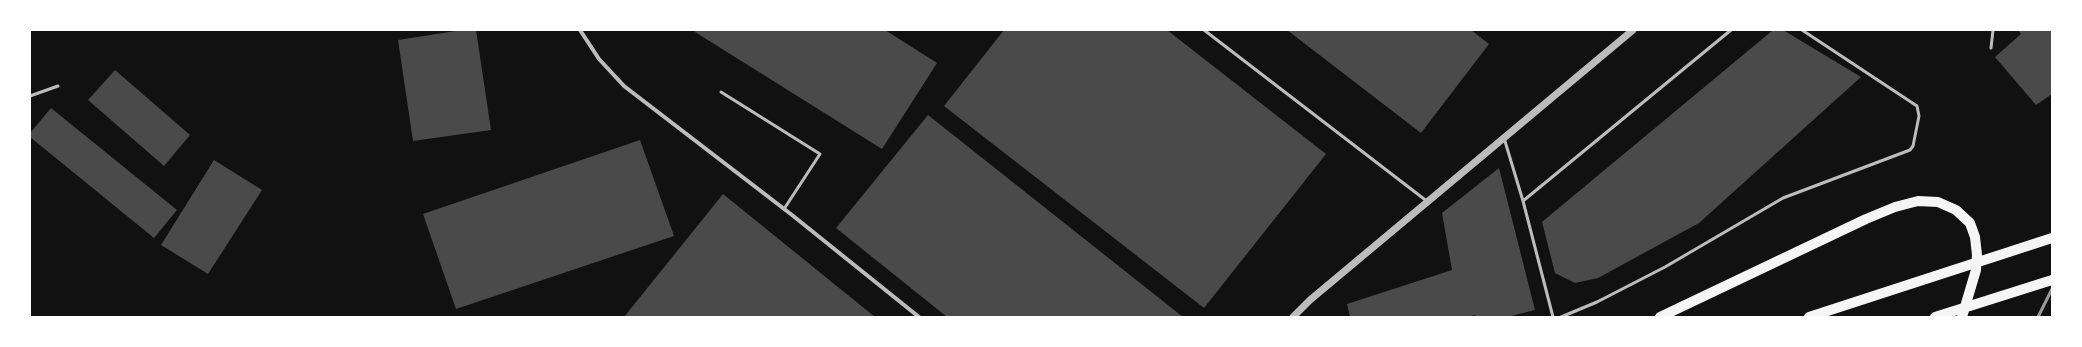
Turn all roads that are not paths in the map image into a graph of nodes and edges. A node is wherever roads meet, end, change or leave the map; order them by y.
1 (580, 30) edge
2 (1204, 30) edge
3 (1633, 30) edge
4 (1731, 30) edge
5 (1802, 30) edge
6 (1993, 30) edge
7 (1991, 48) dead end
8 (58, 86) dead end
9 (721, 92) dead end
10 (30, 96) edge
11 (1504, 137) junction
12 (1523, 202) junction
13 (1428, 203) junction
14 (784, 208) junction
15 (2052, 238) edge
16 (2052, 280) edge
17 (919, 317) edge
18 (1293, 317) edge
19 (1553, 317) edge
20 (1561, 317) edge
21 (1660, 317) edge
22 (1809, 317) edge
23 (1935, 317) edge
24 (1962, 317) edge

1 - 14 street
2 - 13 lane
3 - 11 street
4 - 12 lane
5 - 20 lane
6 - 7 lane
8 - 10 lane
9 - 14 lane
11 - 12 lane
11 - 13 street
12 - 19 lane
13 - 18 street
14 - 17 street
15 - 22 main road
16 - 23 main road
21 - 24 main road

